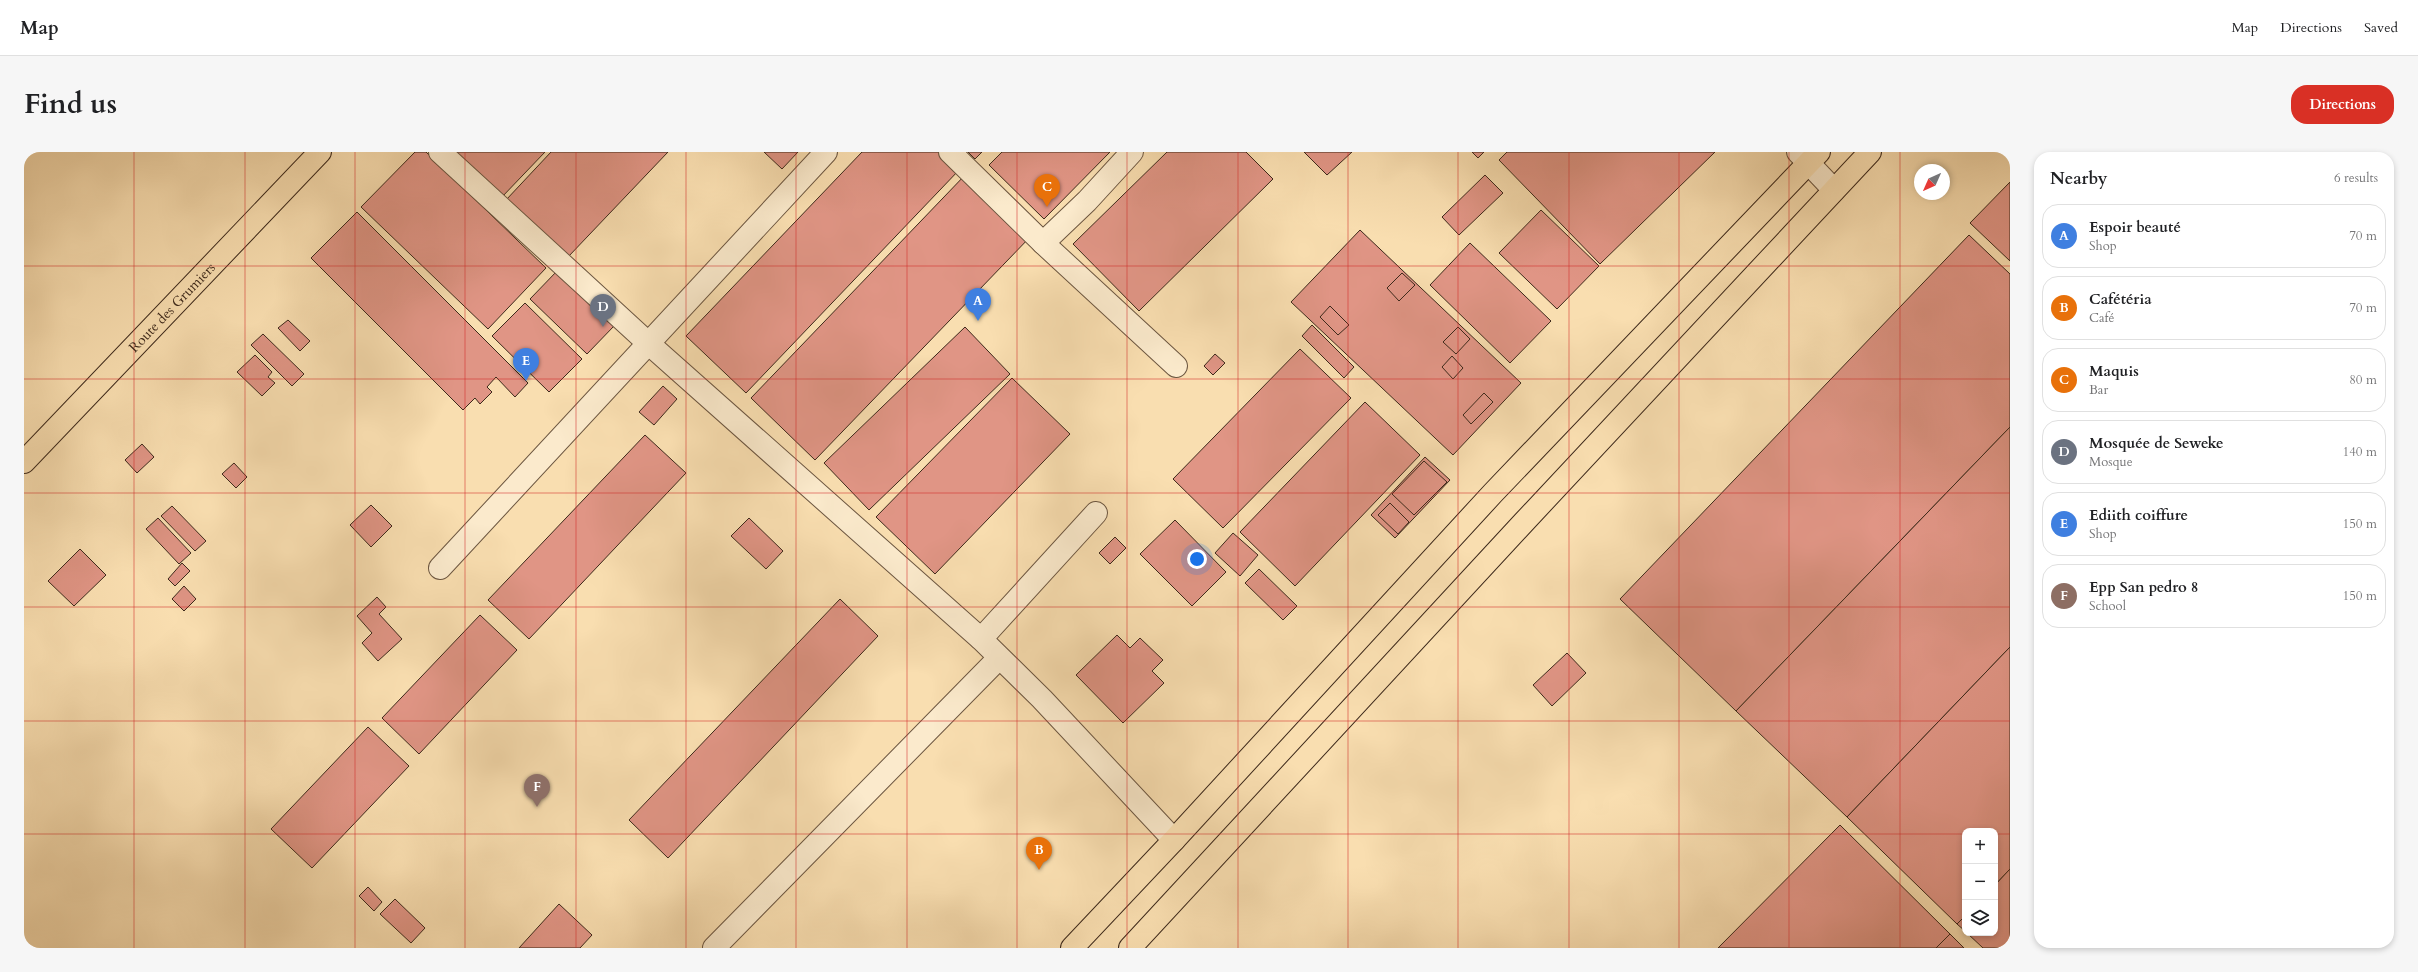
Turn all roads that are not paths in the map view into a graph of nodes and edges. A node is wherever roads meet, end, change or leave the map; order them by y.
1 (320, 152) edge
2 (440, 152) edge
3 (826, 152) edge
4 (950, 152) edge
5 (1132, 152) edge
6 (1870, 152) edge
7 (1808, 156) edge
8 (1834, 190) junction
9 (1043, 243) junction
10 (648, 343) junction
11 (1176, 366) dead end
12 (24, 462) edge
13 (1096, 513) dead end
14 (440, 568) dead end
15 (981, 639) junction
16 (999, 658) junction
17 (1174, 840) junction
18 (714, 948) edge
19 (1072, 948) edge
20 (1130, 948) edge

1 - 12 main road, Route des Grumiers
2 - 10 street
3 - 10 street
4 - 9 street
5 - 9 street
6 - 8 main road
7 - 8 street
7 - 17 main road
8 - 20 main road
9 - 11 street
10 - 14 street
10 - 15 street
13 - 15 street
15 - 16 street
16 - 17 street
16 - 18 street
17 - 19 main road

